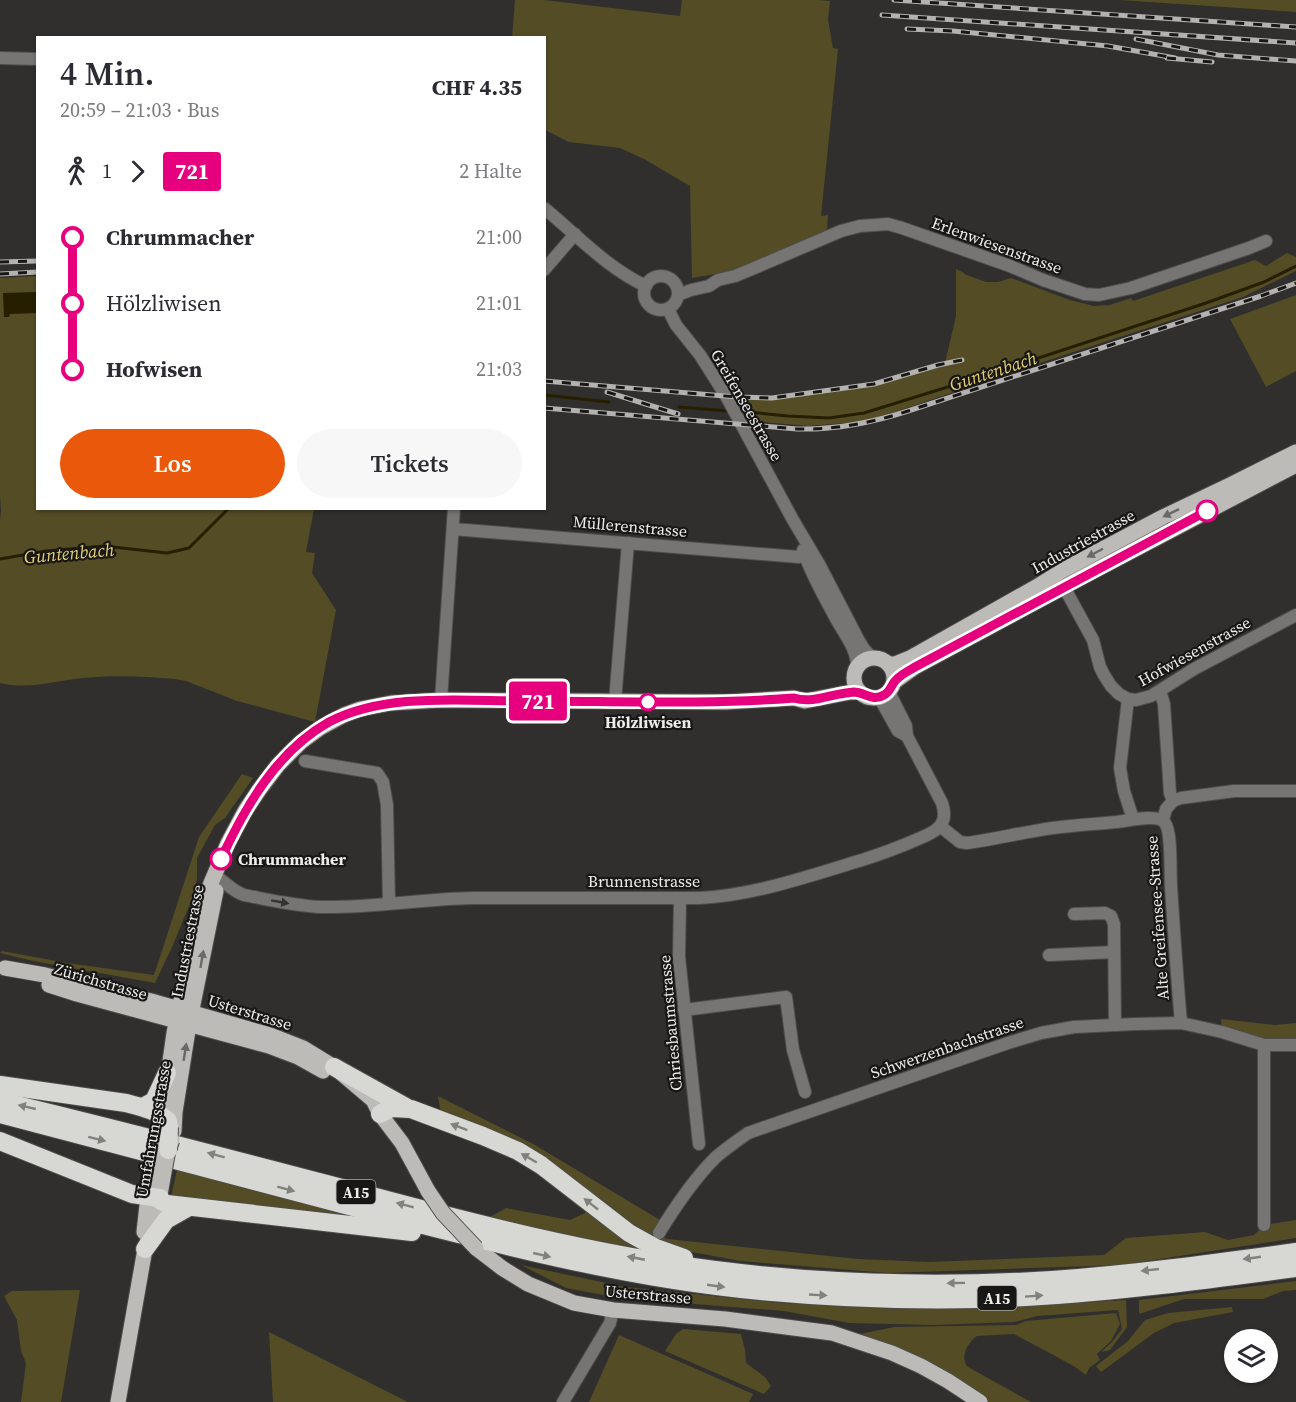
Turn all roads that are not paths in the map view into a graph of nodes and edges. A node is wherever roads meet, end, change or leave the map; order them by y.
1 (0, 58) edge
2 (36, 59) edge
3 (546, 210) edge
4 (575, 234) junction
5 (1266, 242) dead end
6 (546, 268) edge
7 (645, 286) junction
8 (677, 290) junction
9 (668, 309) junction
10 (1296, 452) edge
11 (1296, 465) edge
12 (454, 510) edge
13 (793, 520) junction
14 (453, 529) junction
15 (628, 543) junction
16 (804, 555) junction
17 (819, 564) junction
18 (1064, 587) junction
19 (1296, 615) edge
20 (872, 658) junction
21 (889, 664) junction
22 (856, 672) junction
23 (887, 690) junction
24 (1160, 691) junction
25 (860, 692) junction
26 (794, 698) junction
27 (1128, 699) junction
28 (441, 700) junction
29 (615, 701) junction
30 (306, 761) dead end
31 (1296, 791) edge
32 (1173, 801) junction
33 (1133, 819) junction
34 (1163, 820) junction
35 (940, 826) junction
36 (215, 876) junction
37 (238, 893) junction
38 (680, 898) junction
39 (389, 903) junction
40 (213, 904) junction
41 (1074, 914) dead end
42 (1114, 952) junction
43 (1049, 955) dead end
44 (2, 967) edge
45 (684, 1010) junction
46 (184, 1017) junction
47 (1181, 1023) junction
48 (1115, 1025) junction
49 (1264, 1045) junction
50 (1296, 1045) edge
51 (334, 1067) junction
52 (167, 1073) junction
53 (0, 1085) edge
54 (805, 1092) dead end
55 (0, 1101) edge
56 (143, 1107) junction
57 (411, 1109) junction
58 (0, 1114) edge
59 (380, 1114) junction
60 (167, 1126) junction
61 (0, 1141) edge
62 (699, 1144) dead end
63 (168, 1150) joint
64 (159, 1172) junction
65 (154, 1197) junction
66 (189, 1207) junction
67 (1264, 1225) dead end
68 (659, 1233) dead end
69 (485, 1241) junction
70 (145, 1249) junction
71 (1296, 1252) edge
72 (1296, 1269) edge
73 (714, 1270) junction
74 (613, 1310) junction
75 (118, 1402) edge
76 (563, 1402) edge
77 (980, 1402) edge

1 - 2 street
3 - 4 street
4 - 6 street
4 - 7 street
5 - 8 street, Erlenwiesenstrasse
7 - 8 street
7 - 9 street
8 - 9 street
9 - 13 street, Greifenseestrasse
10 -> 21 main road, Industriestrasse
11 - 18 main road, Industriestrasse
12 - 14 street
13 - 16 street, Greifenseestrasse
13 - 17 street, Greifenseestrasse
14 - 15 street, Müllerenstrasse
14 - 28 street
15 - 16 street, Müllerenstrasse
15 - 29 street
16 - 17 street
16 - 22 street, Greifenseestrasse
17 - 20 street, Greifenseestrasse
18 - 23 main road, Industriestrasse
18 - 27 street, Hofwiesenstrasse
19 - 24 street, Hofwiesenstrasse
20 - 21 main road
20 - 22 main road, Industriestrasse
21 - 23 main road
22 - 25 main road
22 - 26 main road, Industriestrasse
23 - 25 main road, Industriestrasse
23 - 35 street
24 - 27 street, Hofwiesenstrasse
24 - 32 street
25 - 26 main road, Industriestrasse
26 - 29 main road, Industriestrasse
27 - 33 street, Alte Greifensee-Strasse
28 - 29 main road, Industriestrasse
28 - 36 main road, Industriestrasse
30 - 39 street
31 - 32 street
32 - 34 street
33 - 34 street, Alte Greifensee-Strasse
33 - 35 street
34 - 47 street, Alte Greifensee-Strasse
35 - 38 street, Brunnenstrasse
36 - 37 street, Brunnenstrasse
36 - 40 main road, Industriestrasse
36 - 46 main road, Industriestrasse
37 -> 39 street, Brunnenstrasse
37 - 40 street
38 - 39 street, Brunnenstrasse
38 - 45 street, Chriesbaumstrasse
46 -> 40 main road, Industriestrasse
41 - 42 street
42 - 43 street
42 - 48 street
44 - 46 main road, Zürichstrasse
45 - 54 street
45 - 62 street, Chriesbaumstrasse
46 - 51 main road, Usterstrasse
46 - 52 main road, Umfahrungsstrasse
46 - 59 main road, Usterstrasse
60 -> 46 main road, Umfahrungsstrasse
47 - 48 street, Schwerzenbachstrasse
47 - 49 street, Schwerzenbachstrasse
48 - 68 street, Schwerzenbachstrasse
49 - 50 street, Schwerzenbachstrasse
49 - 67 street
51 - 57 highway
51 - 59 main road, Usterstrasse
52 - 56 highway
52 - 60 main road, Umfahrungsstrasse
53 - 56 highway
73 -> 55 highway, A15
56 - 60 highway
57 - 59 highway
73 -> 57 highway
58 -> 69 highway, A15
59 - 74 main road, Usterstrasse, bridge
60 - 63 highway, bridge
60 - 64 main road, Umfahrungsstrasse, bridge
61 - 65 highway
63 - 64 main road, Umfahrungsstrasse, bridge
64 - 65 main road, Umfahrungsstrasse
65 - 66 highway
65 - 70 main road, Umfahrungsstrasse
66 - 69 highway
66 - 70 highway
69 -> 72 highway, A15
70 - 75 main road, Umfahrungsstrasse
71 -> 73 highway, A15
74 - 76 street
74 - 77 main road, Usterstrasse

